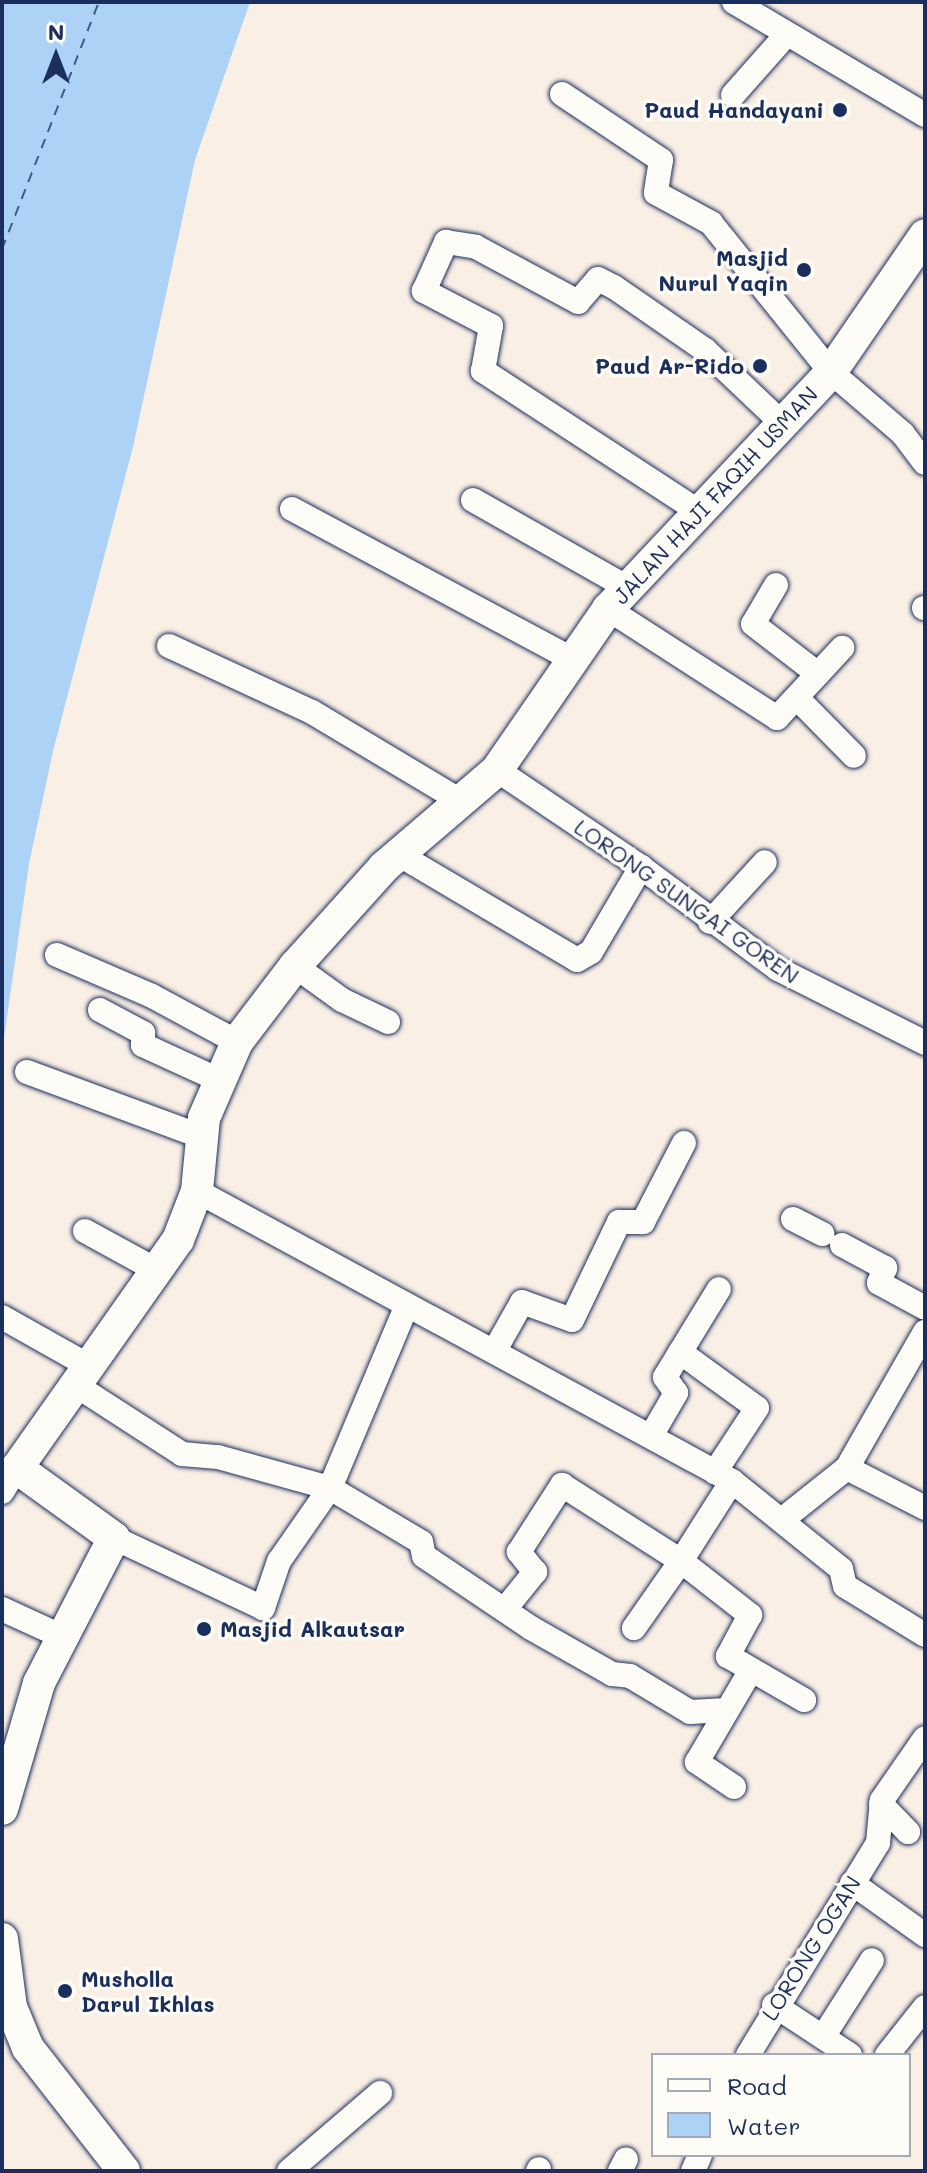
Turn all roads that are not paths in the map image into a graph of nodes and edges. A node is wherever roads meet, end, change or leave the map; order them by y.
1 (734, 2) edge
2 (786, 35) junction
3 (562, 94) dead end
4 (733, 95) dead end
5 (925, 115) edge
6 (925, 235) edge
7 (831, 372) junction
8 (783, 424) junction
9 (925, 463) edge
10 (473, 500) dead end
11 (292, 509) dead end
12 (698, 511) junction
13 (776, 585) dead end
14 (611, 607) junction
15 (169, 646) dead end
16 (842, 648) dead end
17 (576, 660) junction
18 (818, 674) junction
19 (797, 698) junction
20 (854, 756) dead end
21 (497, 770) junction
22 (459, 800) junction
23 (391, 860) junction
24 (765, 862) dead end
25 (641, 867) junction
26 (710, 922) junction
27 (57, 955) dead end
28 (295, 966) junction
29 (100, 1010) dead end
30 (388, 1022) dead end
31 (237, 1042) junction
32 (925, 1043) edge
33 (27, 1072) dead end
34 (219, 1080) junction
35 (203, 1137) junction
36 (684, 1143) dead end
37 (196, 1193) junction
38 (793, 1219) dead end
39 (85, 1231) dead end
40 (158, 1271) junction
41 (719, 1289) dead end
42 (407, 1305) junction
43 (925, 1308) edge
44 (2, 1317) edge
45 (925, 1332) edge
46 (495, 1350) junction
47 (680, 1352) junction
48 (83, 1376) junction
49 (651, 1436) junction
50 (847, 1468) junction
51 (723, 1476) junction
52 (10, 1480) edge
53 (330, 1488) junction
54 (925, 1508) edge
55 (783, 1519) junction
56 (114, 1538) junction
57 (684, 1557) junction
58 (2, 1609) edge
59 (505, 1609) junction
60 (634, 1628) dead end
61 (925, 1635) edge
62 (61, 1636) junction
63 (751, 1670) junction
64 (804, 1700) dead end
65 (727, 1710) junction
66 (925, 1738) edge
67 (734, 1787) dead end
68 (881, 1804) junction
69 (2, 1809) edge
70 (908, 1832) dead end
71 (852, 1883) junction
72 (925, 1935) edge
73 (2, 1939) edge
74 (872, 1960) dead end
75 (774, 2005) junction
76 (925, 2007) edge
77 (823, 2037) junction
78 (749, 2053) edge
79 (847, 2053) edge
80 (889, 2053) edge
81 (380, 2093) dead end
82 (124, 2171) edge
83 (289, 2171) edge

1 - 2 street
2 - 4 street
2 - 5 street
3 - 7 street
6 - 7 street, JALAN HAJI FAQIH USMAN
7 - 8 street, JALAN HAJI FAQIH USMAN
7 - 9 street
8 - 12 street, JALAN HAJI FAQIH USMAN
8 - 12 street
10 - 14 street
11 - 17 street
12 - 14 street, JALAN HAJI FAQIH USMAN
13 - 18 street
14 - 17 street, JALAN HAJI FAQIH USMAN
14 - 19 street
15 - 22 street
16 - 18 street
17 - 21 street, JALAN HAJI FAQIH USMAN
18 - 19 street
19 - 20 street
21 - 22 street, JALAN HAJI FAQIH USMAN
21 - 25 street, LORONG SUNGAI GOREN
22 - 23 street, JALAN HAJI FAQIH USMAN
23 - 25 street
23 - 28 street, JALAN HAJI FAQIH USMAN
24 - 26 street
25 - 26 street, LORONG SUNGAI GOREN
26 - 32 street, LORONG SUNGAI GOREN
27 - 31 street
28 - 30 street
28 - 31 street, JALAN HAJI FAQIH USMAN
29 - 34 street
31 - 34 street, JALAN HAJI FAQIH USMAN
33 - 35 street
34 - 35 street, JALAN HAJI FAQIH USMAN
35 - 37 street, JALAN HAJI FAQIH USMAN
36 - 46 street
37 - 40 street, JALAN HAJI FAQIH USMAN
37 - 42 street
38 - 43 street
39 - 40 street
40 - 48 street, JALAN HAJI FAQIH USMAN
41 - 47 street
42 - 46 street
42 - 53 street
44 - 48 street
45 - 50 street
46 - 49 street
47 - 49 street
47 - 51 street
48 - 52 street, JALAN HAJI FAQIH USMAN
48 - 53 street
49 - 51 street
50 - 54 street
50 - 55 street
51 - 55 street
51 - 57 street
52 - 56 street, JALAN HAJI FAQIH USMAN
53 - 56 street
53 - 59 street
55 - 61 street
56 - 62 street
57 - 59 street
57 - 60 street
57 - 63 street
58 - 62 street
59 - 65 street
62 - 69 street
63 - 64 street
63 - 65 street
65 - 67 street
66 - 68 street
68 - 70 street
68 - 71 street, LORONG OGAN
71 - 72 street
71 - 75 street, LORONG OGAN
73 - 82 street
74 - 77 street
75 - 77 street
75 - 78 street, LORONG OGAN
76 - 80 street
77 - 79 street
81 - 83 street

